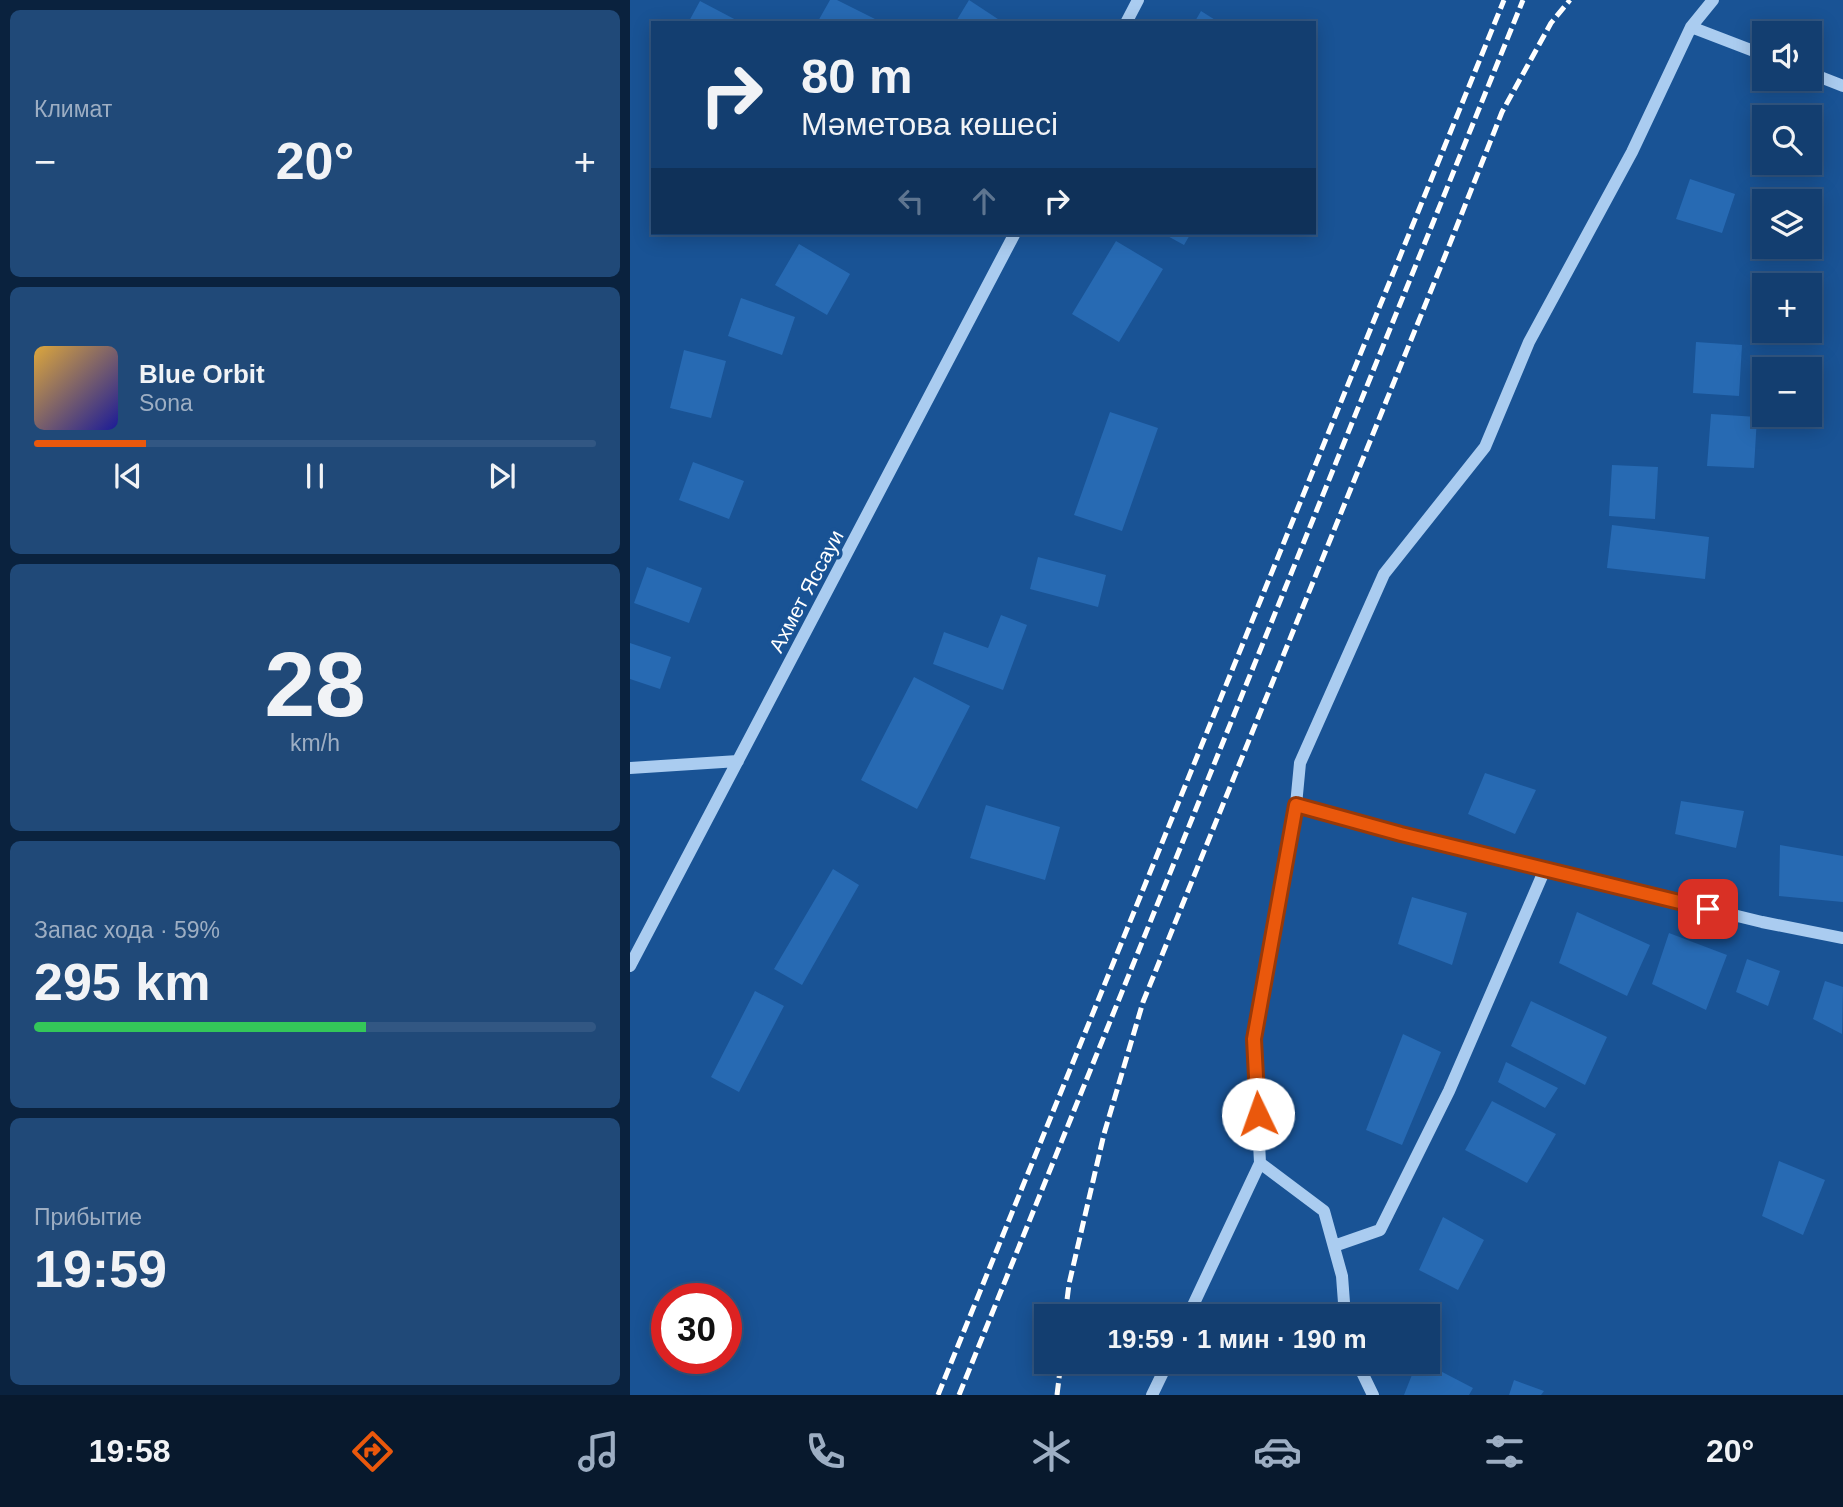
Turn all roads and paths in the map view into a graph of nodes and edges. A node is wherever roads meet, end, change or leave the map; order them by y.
1 (1713, 0) edge
2 (1134, 1) edge
3 (1127, 21) edge
4 (1692, 27) junction
5 (1752, 50) edge
6 (1822, 78) edge
7 (1843, 86) edge
8 (1015, 235) edge
9 (738, 761) junction
10 (630, 768) edge
11 (1296, 805) junction
12 (1545, 869) junction
13 (1843, 938) edge
14 (630, 966) edge
15 (1260, 1163) junction
16 (1334, 1246) junction
17 (1194, 1304) edge
18 (1344, 1304) edge
19 (1163, 1374) edge
20 (1363, 1374) edge
21 (1153, 1395) edge
22 (1373, 1395) edge

1 - 4 street
2 - 3 street
4 - 5 street
4 - 11 street
6 - 7 street
8 - 9 street, Ахмет Яссауи
9 - 10 street
9 - 14 street, Ахмет Яссауи
11 - 12 street
11 - 15 street
12 - 13 street
12 - 16 street
15 - 16 street
15 - 17 street
16 - 18 street
19 - 21 street
20 - 22 street

